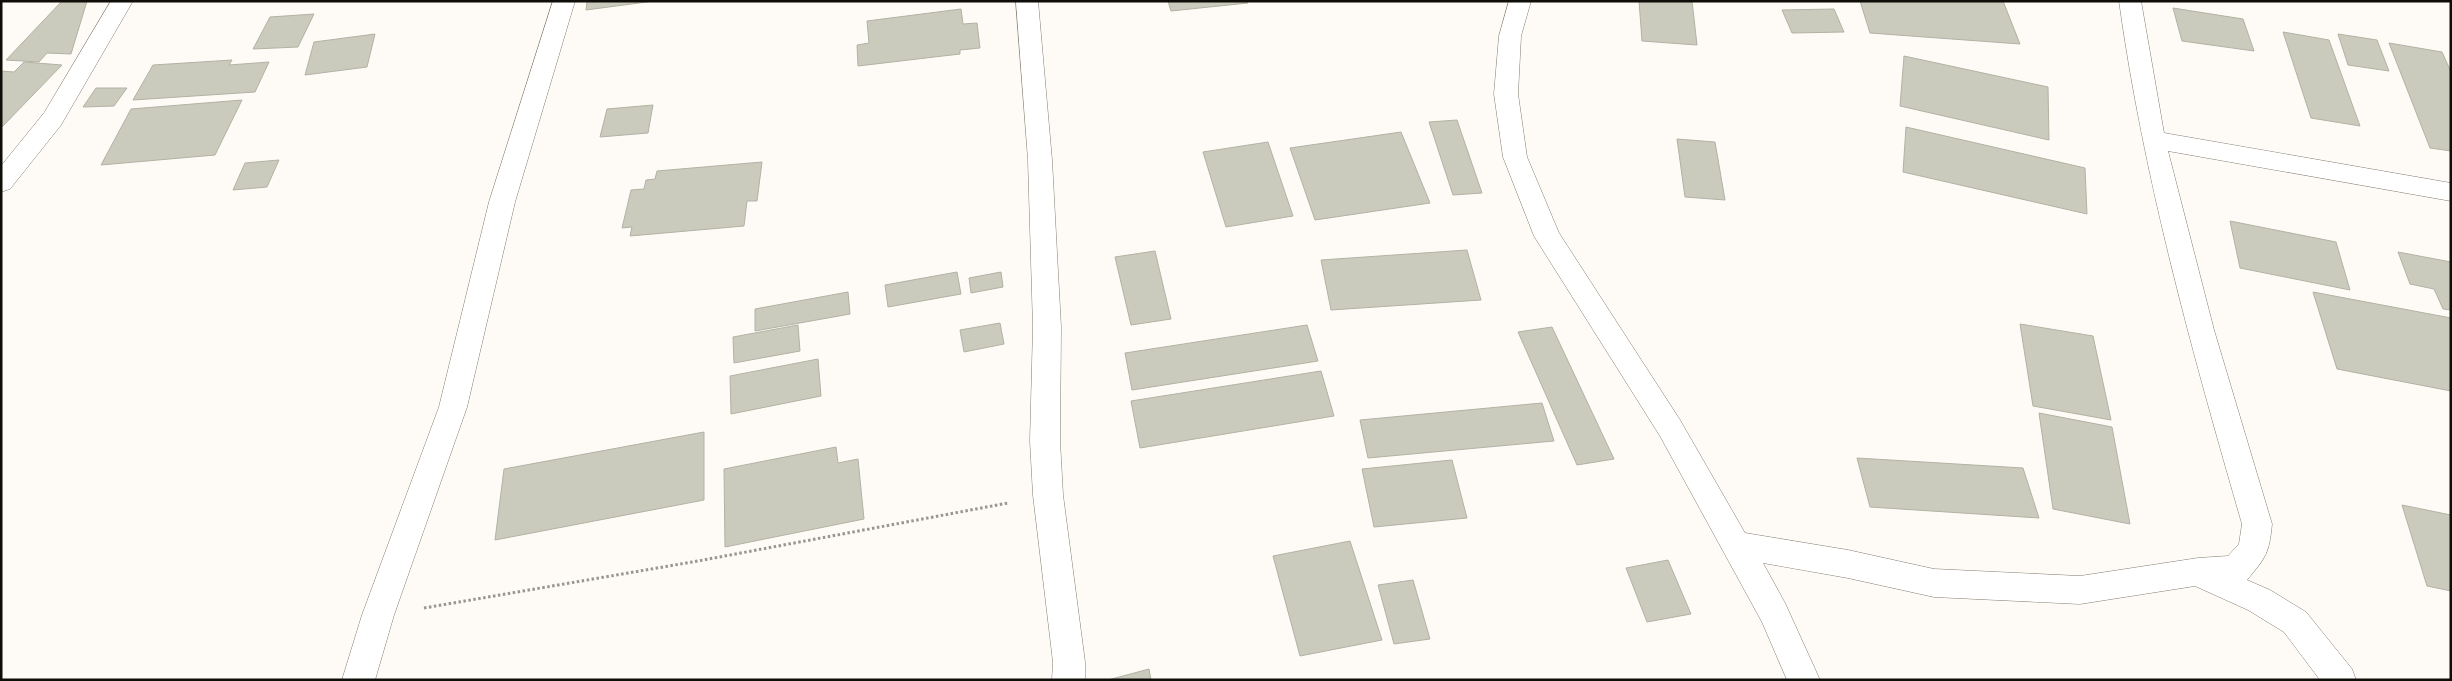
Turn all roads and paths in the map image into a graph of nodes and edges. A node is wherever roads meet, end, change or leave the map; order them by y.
1 (122, 1) edge
2 (564, 1) edge
3 (1027, 1) edge
4 (1520, 1) edge
5 (2130, 1) edge
6 (2154, 140) junction
7 (1, 184) edge
8 (2451, 192) edge
9 (1048, 496) junction
10 (1737, 546) junction
11 (2198, 572) junction
12 (378, 615) junction
13 (358, 680) edge
14 (1068, 680) edge
15 (1804, 680) edge
16 (2340, 680) edge

1 - 7 street
2 - 12 street
3 - 9 street
4 - 10 street
5 - 6 street
6 - 8 street
6 - 11 street
9 - 12 path
9 - 14 street
10 - 11 street
10 - 15 street
11 - 16 street
12 - 13 street

